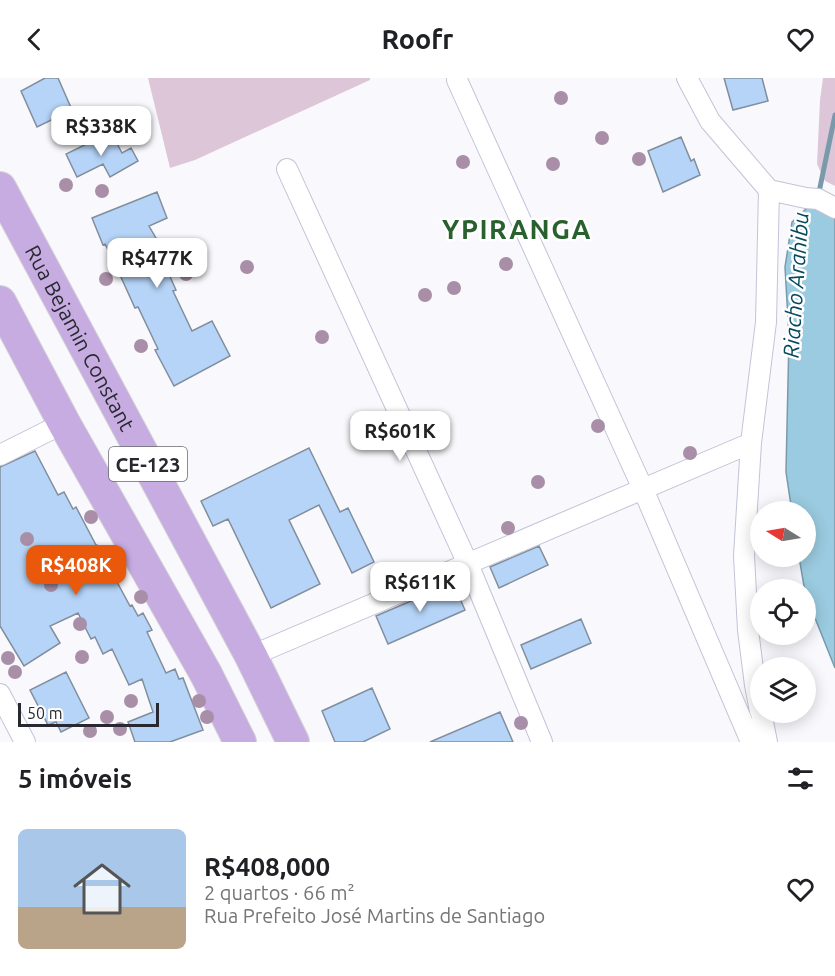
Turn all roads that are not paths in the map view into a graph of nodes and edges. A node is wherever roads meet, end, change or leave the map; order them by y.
1 (687, 78) edge
2 (457, 80) dead end
3 (287, 169) dead end
4 (0, 188) edge
5 (769, 190) junction
6 (835, 208) edge
7 (0, 302) edge
8 (64, 423) junction
9 (751, 443) junction
10 (0, 455) edge
11 (643, 489) junction
12 (468, 564) junction
13 (251, 656) junction
14 (751, 657) edge
15 (0, 694) edge
16 (763, 723) edge
17 (25, 742) edge
18 (240, 742) edge
19 (293, 742) edge
20 (542, 742) edge
21 (751, 742) edge
22 (767, 742) edge

1 - 5 street
2 - 11 street
3 - 12 street
4 - 13 main road, Rua Bejamin Constant / CE-123
5 - 6 street
5 - 9 street
7 - 8 main road, CE-123
8 - 10 street
8 - 18 main road, CE-123
9 - 11 street
9 - 14 street
11 - 12 street
11 - 21 street
12 - 13 street
12 - 20 street
13 - 19 main road, Rua Bejamin Constant / CE-123
15 - 17 street
16 - 22 street

